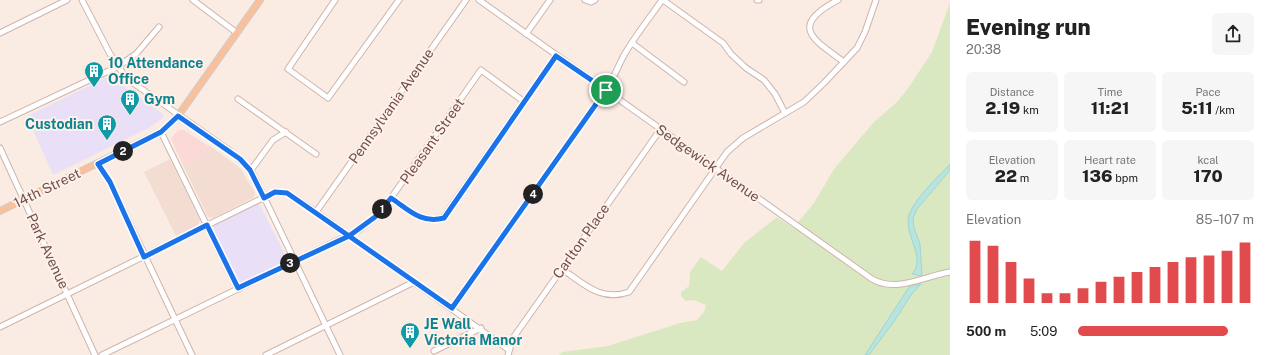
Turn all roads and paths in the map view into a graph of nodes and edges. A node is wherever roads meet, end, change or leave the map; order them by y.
1 (68, 0) edge
2 (82, 0) edge
3 (193, 0) edge
4 (260, 0) edge
5 (335, 0) edge
6 (399, 0) edge
7 (466, 0) edge
8 (479, 0) edge
9 (550, 0) edge
10 (585, 0) edge
11 (595, 0) edge
12 (663, 0) edge
13 (838, 0) edge
14 (876, 0) edge
15 (159, 27) dead end
16 (0, 33) edge
17 (237, 33) junction
18 (526, 34) junction
19 (632, 43) junction
20 (556, 56) junction
21 (844, 62) junction
22 (117, 67) junction
23 (684, 82) dead end
24 (606, 90) junction
25 (238, 99) dead end
26 (523, 101) junction
27 (785, 113) junction
28 (178, 116) junction
29 (0, 122) edge
30 (660, 130) junction
31 (161, 132) junction
32 (286, 132) junction
33 (0, 148) edge
34 (316, 154) dead end
35 (98, 164) junction
36 (715, 168) junction
37 (250, 170) junction
38 (264, 198) junction
39 (391, 198) junction
40 (24, 199) junction
41 (0, 211) edge
42 (316, 212) junction
43 (207, 225) junction
44 (349, 236) junction
45 (144, 257) junction
46 (294, 261) junction
47 (562, 269) junction
48 (950, 272) edge
49 (414, 282) junction
50 (238, 288) junction
51 (67, 293) junction
52 (452, 308) junction
53 (175, 319) junction
54 (0, 326) edge
55 (326, 326) junction
56 (481, 328) junction
57 (434, 351) dead end
58 (508, 352) edge
59 (94, 355) edge
60 (102, 355) edge
61 (192, 355) edge
62 (266, 355) edge
63 (340, 355) edge

1 - 16 street
2 - 22 street
3 - 17 street
4 - 17 main road, 14th Street
5 - 6 street
7 - 42 street, Pennsylvania Avenue
8 - 18 street, Sedgewick Avenue
9 - 18 street
10 - 11 street
12 - 19 street
12 - 27 street
13 - 21 street
14 - 21 street
15 - 22 street
17 - 28 main road, 14th Street
18 - 20 street, Sedgewick Avenue
19 - 23 street
19 - 24 street
20 - 24 street, Sedgewick Avenue
20 - 26 street
21 - 27 street
22 - 28 street
22 - 29 street
24 - 30 street, Sedgewick Avenue
24 - 52 street
25 - 32 street
26 - 39 street
26 - 39 street, Pleasant Street
27 - 36 street
28 - 31 main road, 14th Street
28 - 37 street
30 - 36 street, Sedgewick Avenue
30 - 47 street, Carlton Place
31 - 35 main road, 14th Street
31 - 43 street
32 - 34 street
32 - 37 street
33 - 40 street, Park Avenue
35 - 40 main road, 14th Street
35 - 45 street
36 - 47 street
36 - 48 street, Sedgewick Avenue
37 - 38 street
38 - 42 street
38 - 43 street
38 - 46 street
39 - 44 street, Pleasant Street
40 - 41 main road, 14th Street
40 - 51 street, Park Avenue
42 - 44 street
43 - 45 street
43 - 50 street
44 - 46 street, Pleasant Street
44 - 49 street
45 - 51 street
45 - 53 street
46 - 50 street, Pleasant Street
46 - 55 street
47 - 58 street, Carlton Place
49 - 52 street
49 - 55 street
50 - 53 street, Pleasant Street
51 - 54 street
51 - 59 street, Park Avenue
52 - 56 street
53 - 60 street, Pleasant Street
53 - 61 street
55 - 62 street
55 - 63 street
56 - 57 street
56 - 58 street

